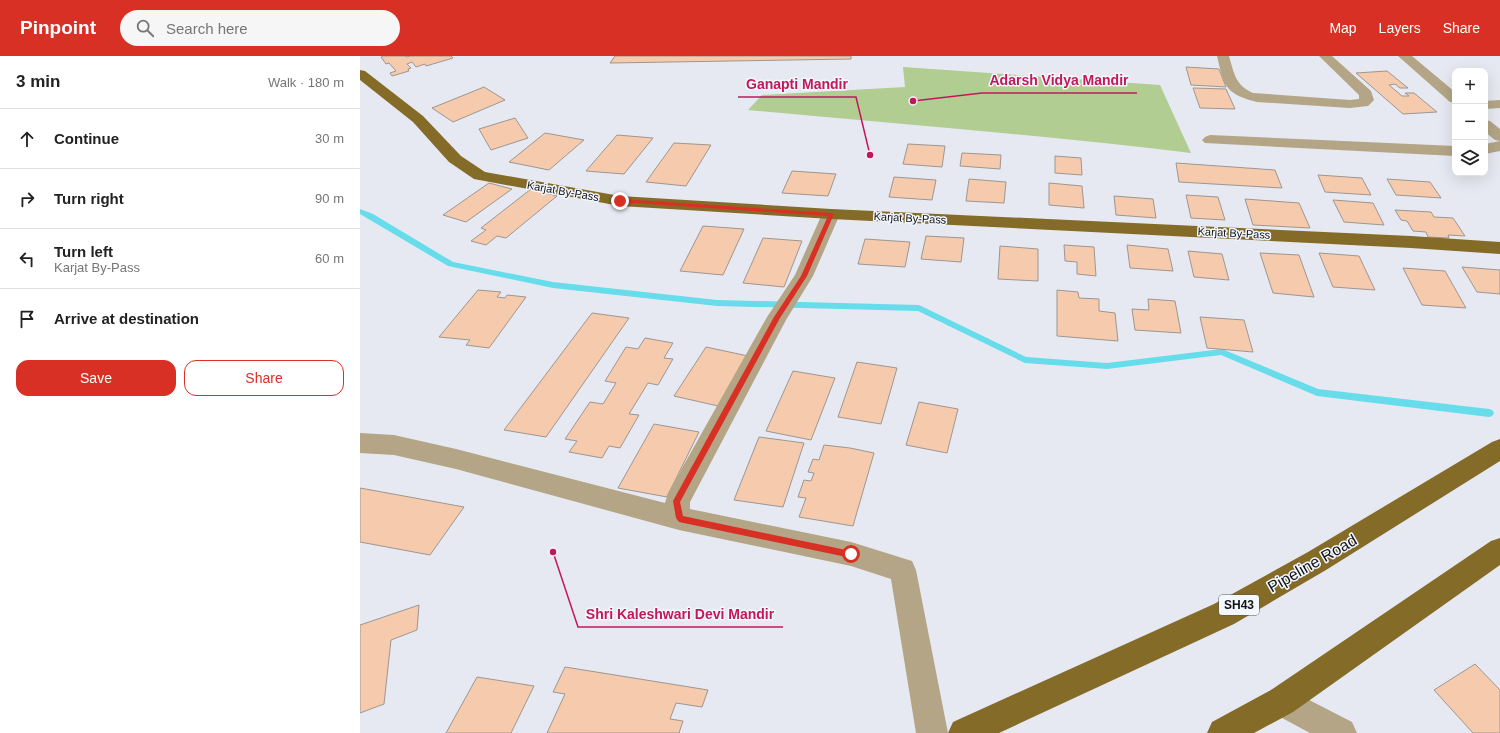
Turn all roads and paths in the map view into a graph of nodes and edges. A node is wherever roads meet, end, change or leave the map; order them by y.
1 (1222, 56) edge
2 (1325, 56) edge
3 (1404, 56) edge
4 (360, 74) edge
5 (1452, 96) edge
6 (1500, 104) edge
7 (1488, 105) edge
8 (1488, 127) edge
9 (1500, 137) edge
10 (1210, 140) dead end
11 (1500, 146) edge
12 (1488, 148) edge
13 (1452, 151) edge
14 (831, 214) junction
15 (1500, 248) edge
16 (360, 443) edge
17 (1500, 449) edge
18 (679, 518) junction
19 (1500, 550) edge
20 (1282, 701) junction
21 (932, 733) edge
22 (964, 733) edge
23 (1223, 733) edge
24 (1341, 733) edge

1 - 2 street
3 - 5 street
4 - 14 main road, Karjat By-Pass
6 - 7 street
8 - 9 street
10 - 13 street
11 - 12 street
14 - 15 main road, Karjat By-Pass
14 - 18 street
16 - 18 street
17 - 22 main road, Pipeline Road / SH43
18 - 21 street
19 - 20 main road
20 - 23 main road
20 - 24 street

